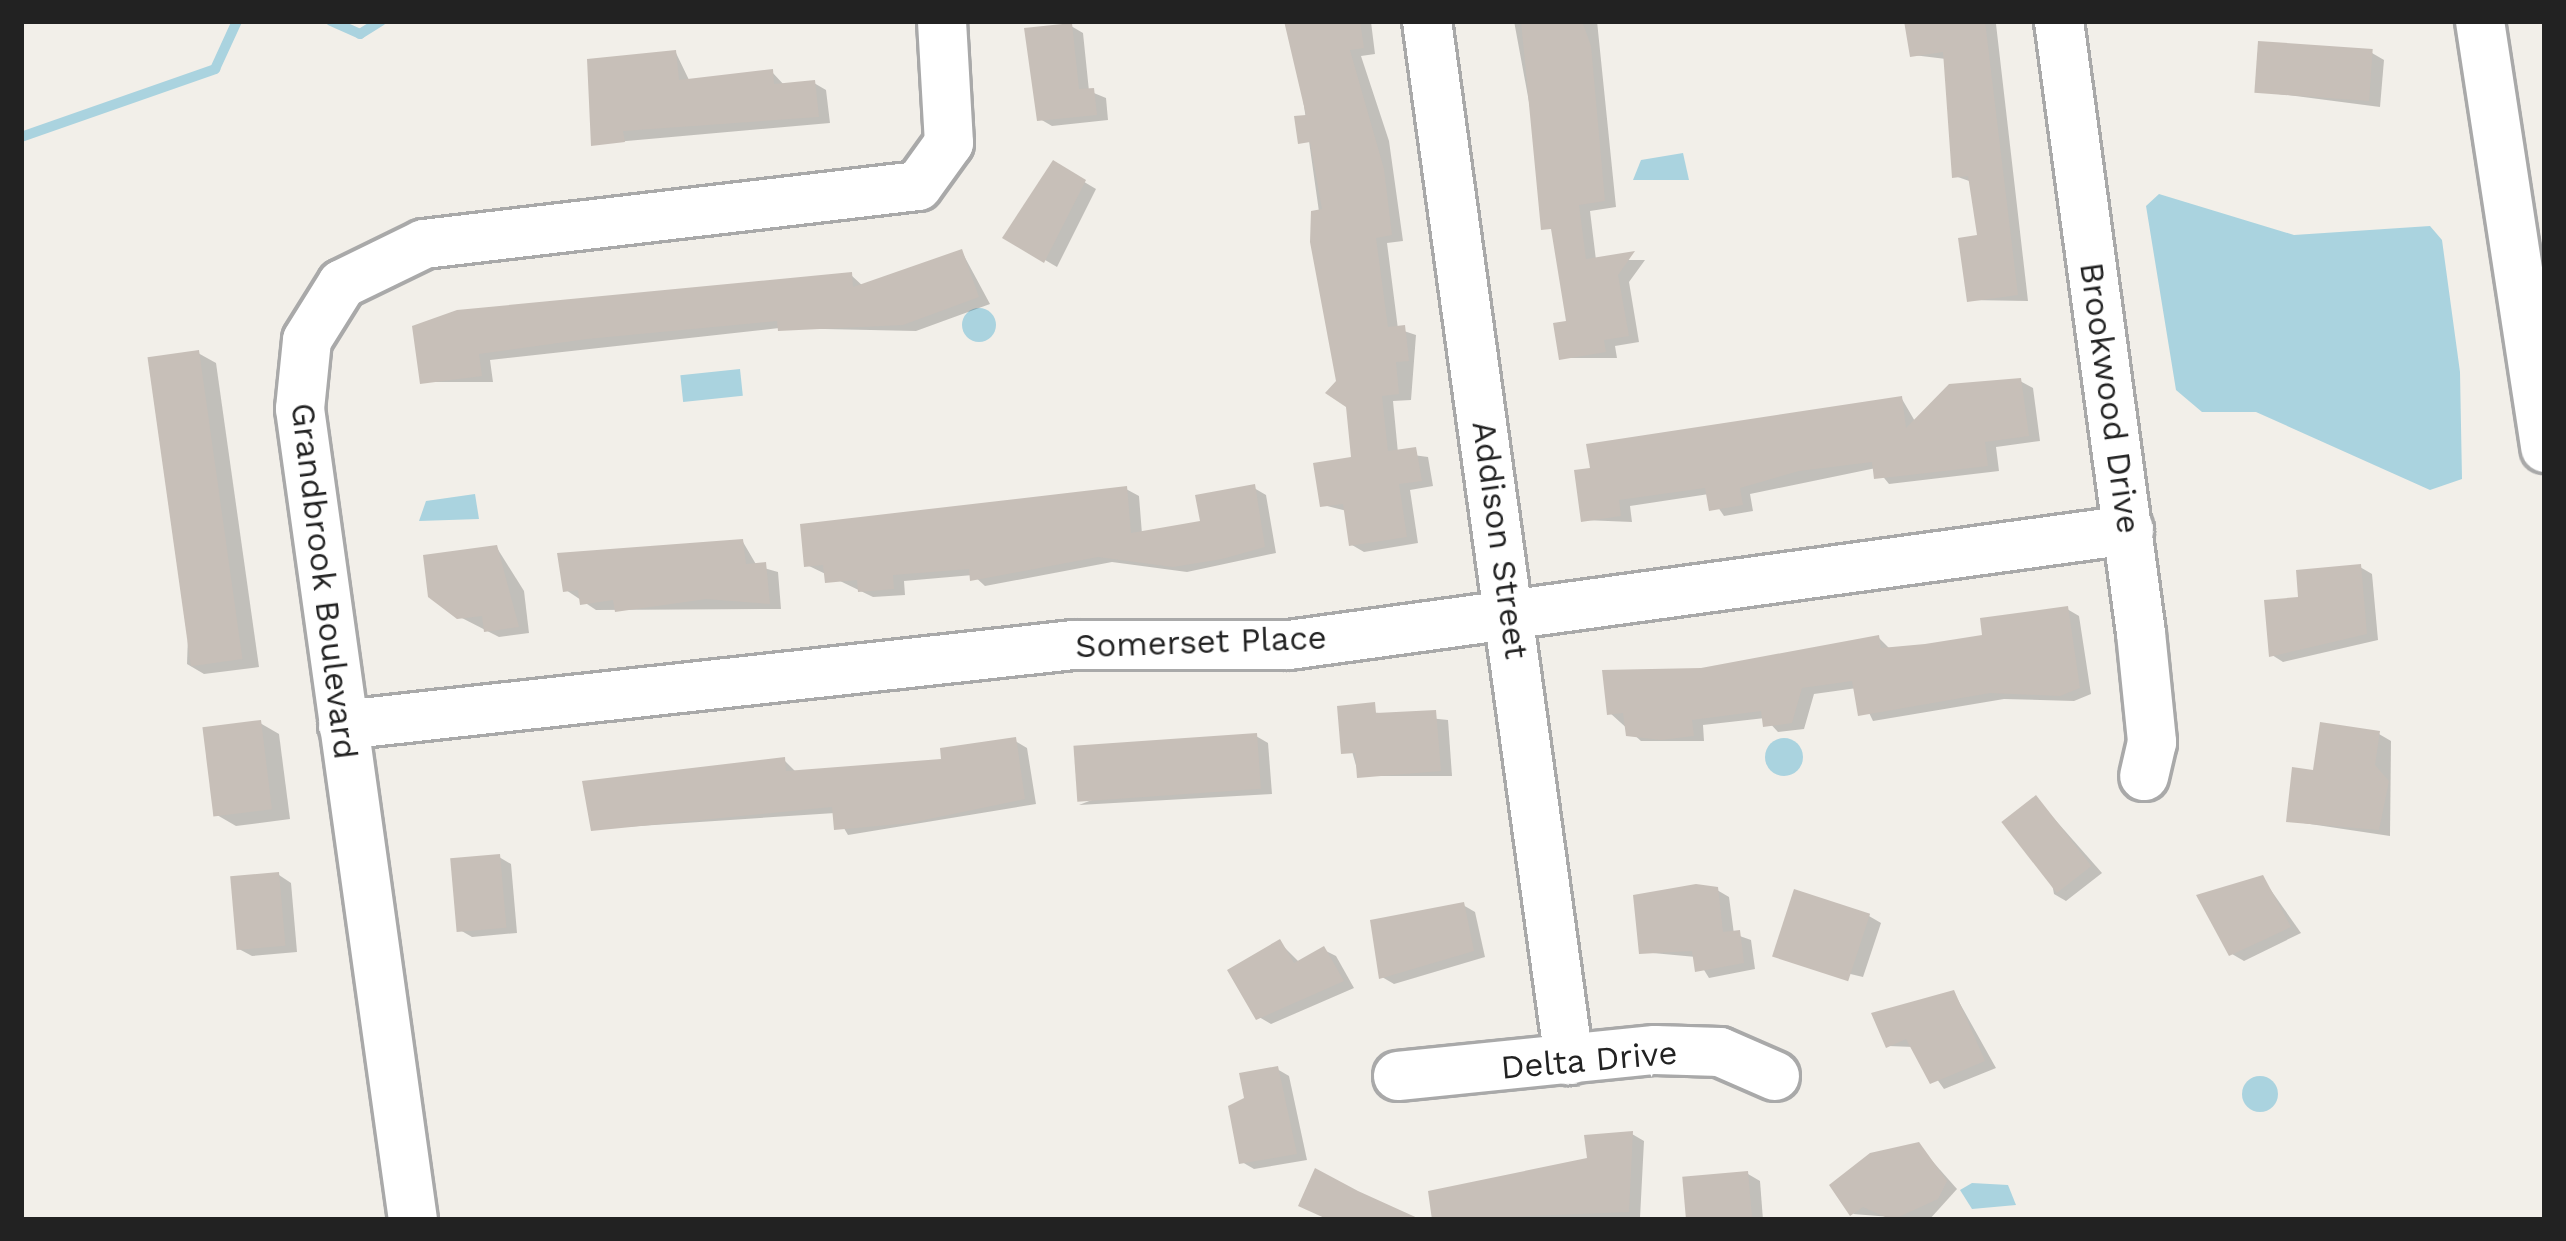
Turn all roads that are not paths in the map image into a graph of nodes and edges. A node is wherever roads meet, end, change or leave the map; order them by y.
1 (942, 21) edge
2 (1426, 21) edge
3 (2059, 21) edge
4 (2480, 21) edge
5 (2545, 448) edge
6 (2128, 530) junction
7 (1511, 616) junction
8 (343, 725) junction
9 (2144, 776) dead end
10 (1569, 1060) junction
11 (1398, 1076) dead end
12 (1775, 1076) dead end
13 (413, 1220) edge

1 - 8 street, Grandbrook Boulevard
2 - 7 street, Addison Street
3 - 6 street, Brookwood Drive
4 - 5 street
6 - 7 street, Somerset Place
6 - 9 street, Brookwood Drive
7 - 8 street, Somerset Place
7 - 10 street, Addison Street
8 - 13 street, Grandbrook Boulevard
10 - 11 street, Delta Drive
10 - 12 street, Delta Drive

